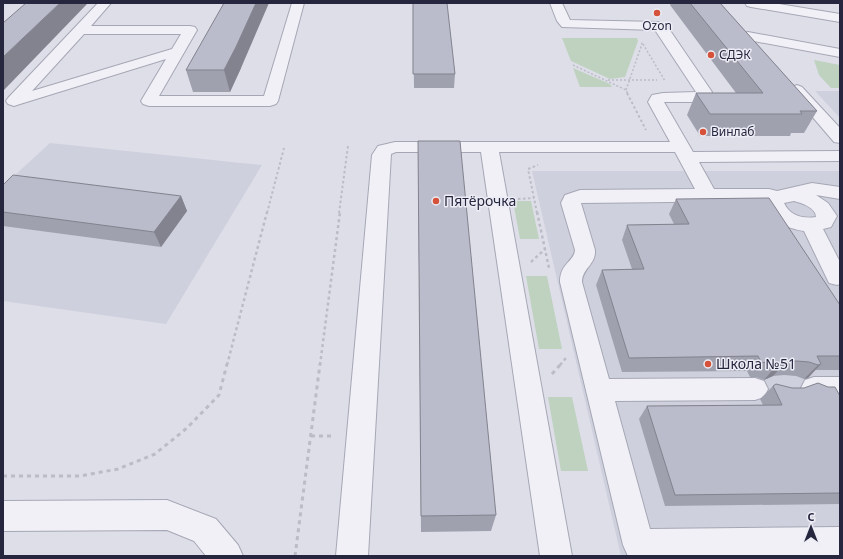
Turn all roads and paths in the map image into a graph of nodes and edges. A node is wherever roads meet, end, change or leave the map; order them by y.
1 (105, 3) edge
2 (298, 3) edge
3 (556, 3) edge
4 (751, 3) edge
5 (840, 18) edge
6 (631, 25) junction
7 (80, 30) junction
8 (642, 44) junction
9 (178, 51) junction
10 (763, 53) edge
11 (840, 53) edge
12 (573, 65) dead end
13 (605, 80) junction
14 (629, 80) junction
15 (664, 80) junction
16 (789, 81) edge
17 (626, 90) junction
18 (675, 97) junction
19 (9, 101) edge
20 (3, 114) edge
21 (840, 138) edge
22 (348, 146) dead end
23 (489, 147) junction
24 (654, 147) junction
25 (284, 148) dead end
26 (684, 152) junction
27 (840, 156) edge
28 (840, 193) edge
29 (708, 195) junction
30 (786, 196) junction
31 (811, 226) junction
32 (837, 277) dead end
33 (840, 388) edge
34 (599, 390) junction
35 (3, 476) edge
36 (3, 516) edge
37 (840, 543) edge
38 (640, 550) edge
39 (227, 556) edge
40 (295, 556) edge
41 (352, 556) edge
42 (556, 556) edge

1 - 7 street
2 - 9 street
3 - 6 street
4 - 5 street
6 - 8 path
6 - 18 street
7 - 9 street
7 - 19 street
8 - 14 path
8 - 15 path
9 - 19 street
10 - 11 street
12 - 13 path
13 - 14 path
13 - 17 path
14 - 15 path
14 - 17 path
15 - 18 path
16 - 21 street
17 - 24 path
18 - 26 street
19 - 20 street
22 - 40 path
23 - 24 street
23 - 41 street
23 - 42 street
24 - 26 street
25 - 35 path
26 - 27 street
26 - 29 street
28 - 30 street
29 - 30 street
29 - 34 street
30 - 31 street
30 - 31 street
31 - 32 street
33 - 34 street
34 - 38 street
36 - 39 street
37 - 38 street

